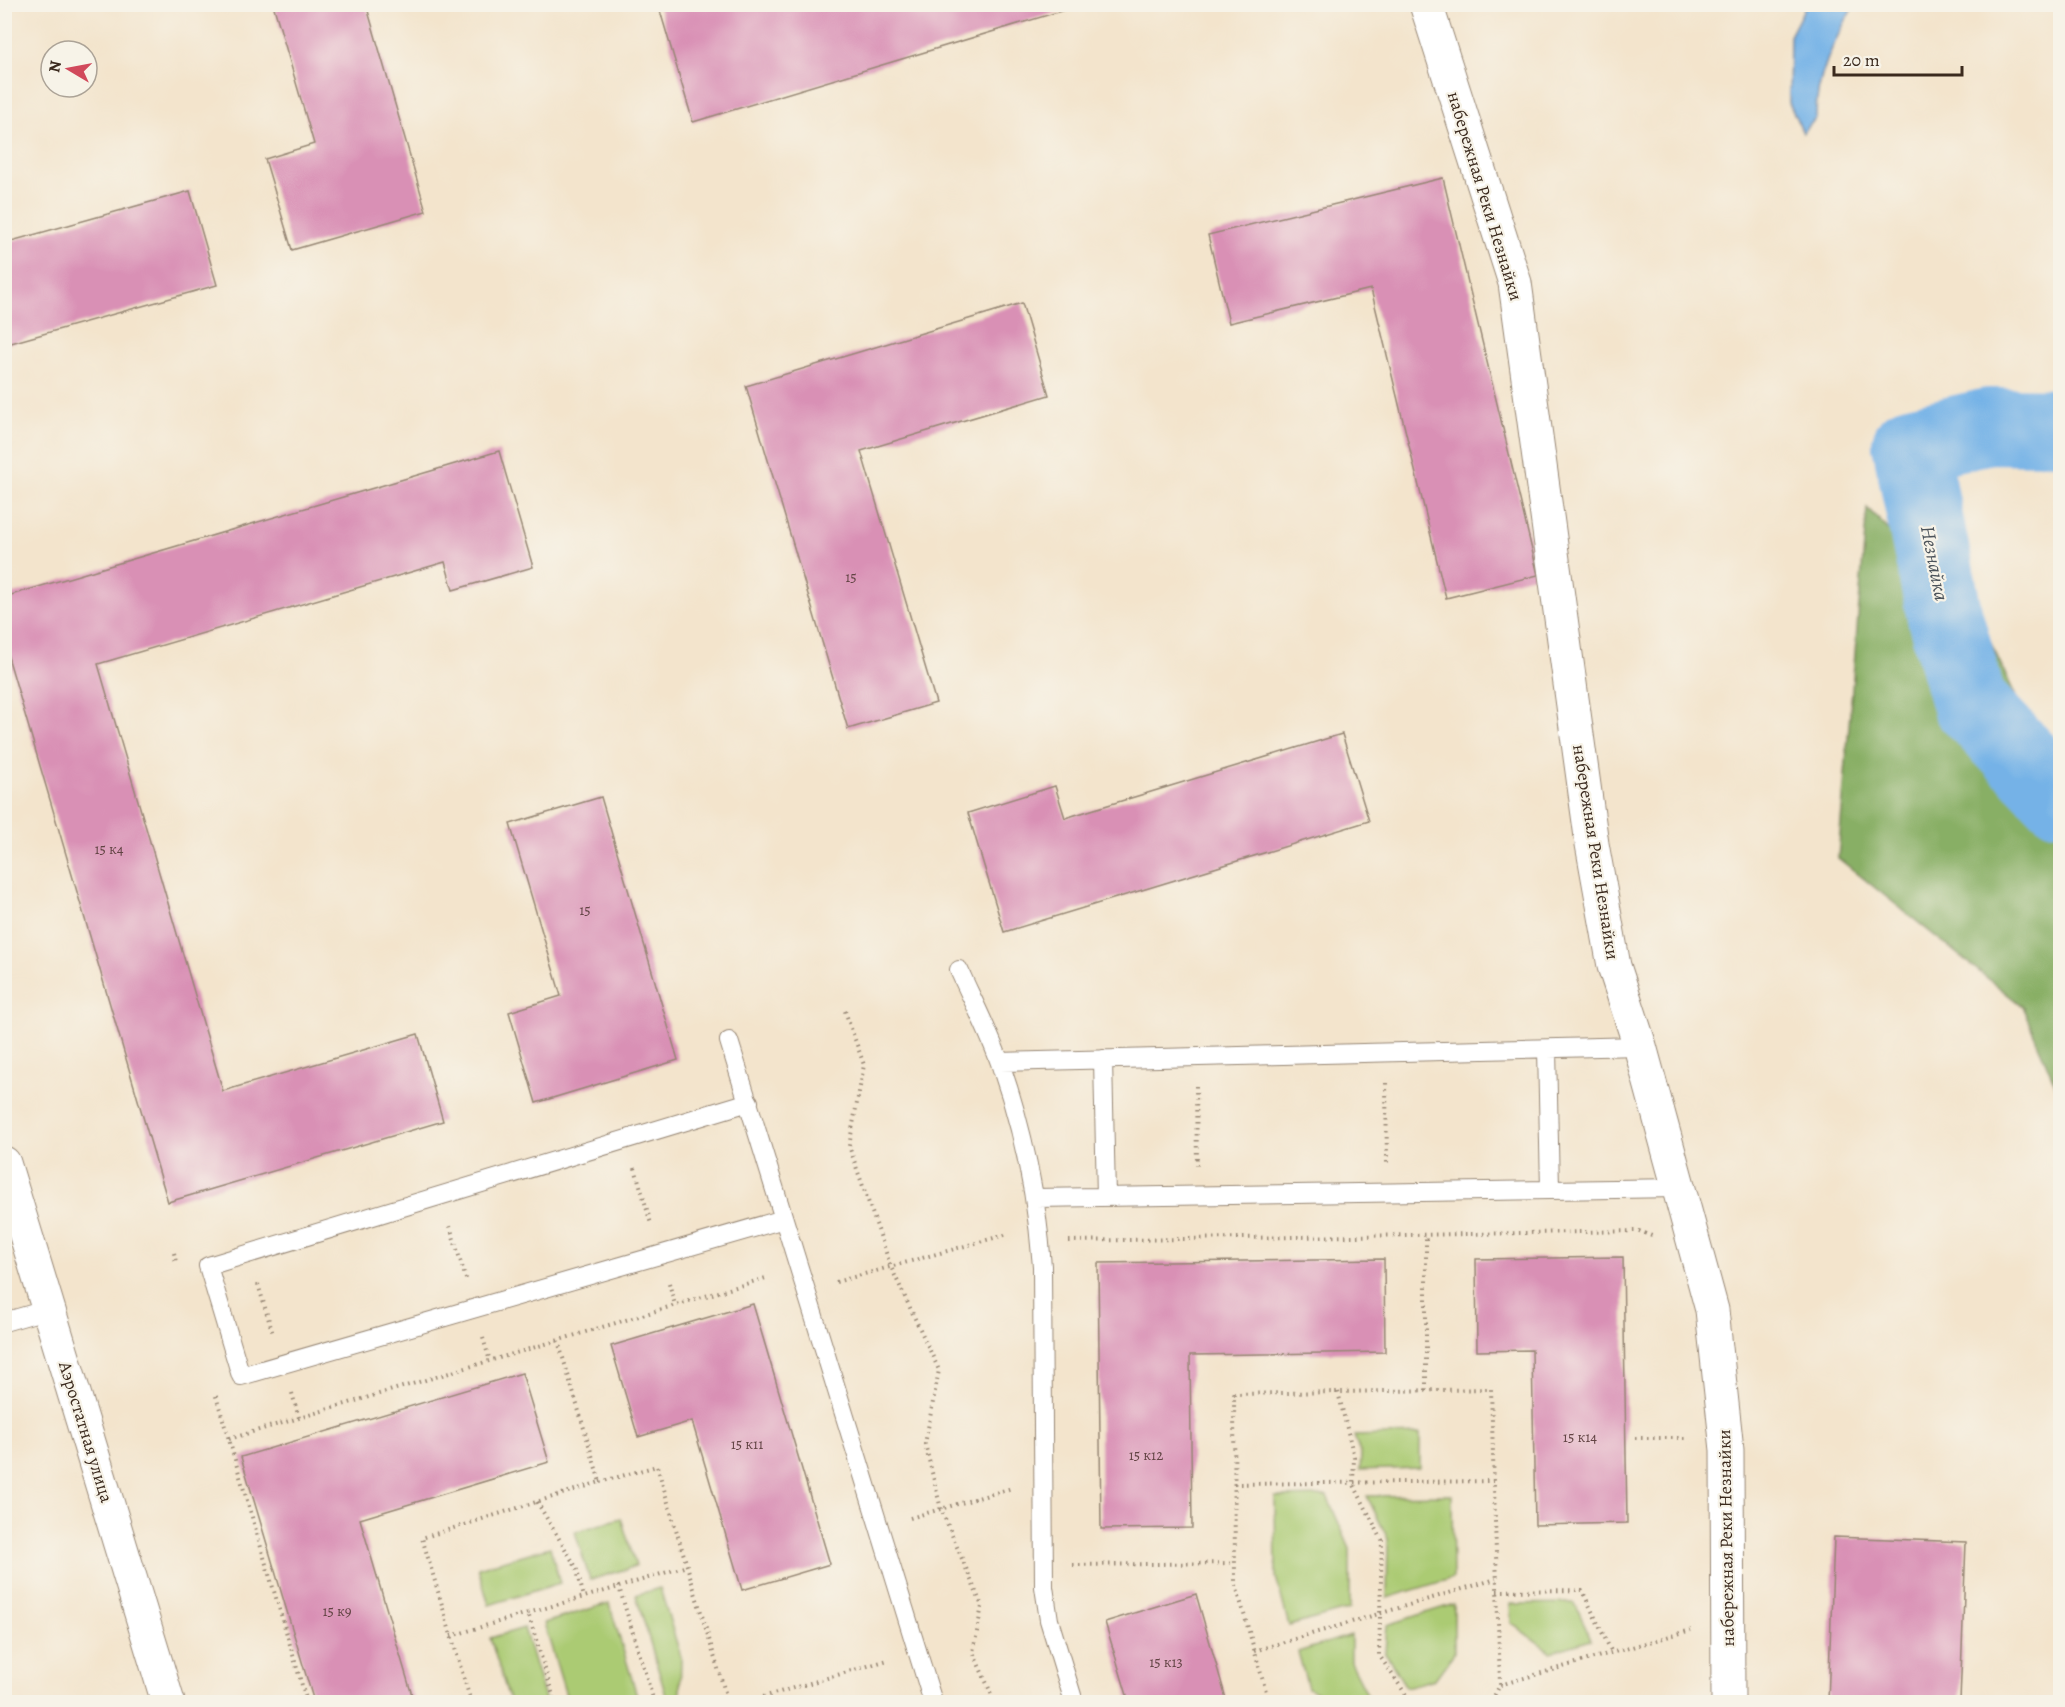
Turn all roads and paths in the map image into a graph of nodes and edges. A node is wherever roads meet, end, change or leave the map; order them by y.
1 (1426, 4) edge
2 (959, 970) dead end
3 (844, 1011) dead end
4 (729, 1041) dead end
5 (1640, 1046) junction
6 (1547, 1049) junction
7 (1385, 1053) junction
8 (1196, 1057) junction
9 (1103, 1059) junction
10 (1000, 1062) junction
11 (749, 1102) junction
12 (626, 1139) junction
13 (4, 1162) edge
14 (1679, 1188) junction
15 (1550, 1190) junction
16 (1387, 1193) junction
17 (440, 1195) junction
18 (1198, 1196) junction
19 (1106, 1197) junction
20 (1035, 1198) junction
21 (784, 1219) junction
22 (1039, 1226) junction
23 (1388, 1235) junction
24 (1426, 1235) junction
25 (1198, 1239) junction
26 (1068, 1241) dead end
27 (1657, 1247) dead end
28 (174, 1253) dead end
29 (248, 1254) junction
30 (661, 1255) junction
31 (177, 1264) dead end
32 (891, 1267) junction
33 (807, 1291) junction
34 (675, 1305) junction
35 (49, 1309) junction
36 (474, 1309) junction
37 (4, 1322) edge
38 (558, 1341) junction
39 (490, 1361) junction
40 (283, 1364) junction
41 (213, 1385) dead end
42 (1426, 1390) junction
43 (1338, 1392) junction
44 (299, 1418) junction
45 (1635, 1438) dead end
46 (1693, 1438) dead end
47 (229, 1439) junction
48 (1043, 1479) junction
49 (1493, 1481) junction
50 (600, 1482) junction
51 (1353, 1483) junction
52 (1234, 1484) junction
53 (537, 1502) junction
54 (941, 1509) junction
55 (879, 1527) junction
56 (1234, 1563) junction
57 (1072, 1565) dead end
58 (687, 1566) junction
59 (1496, 1579) junction
60 (619, 1587) junction
61 (1497, 1591) junction
62 (584, 1597) junction
63 (528, 1613) junction
64 (1381, 1613) junction
65 (1697, 1629) dead end
66 (451, 1636) junction
67 (885, 1648) dead end
68 (1254, 1651) junction
69 (1612, 1653) junction
70 (888, 1660) junction
71 (891, 1670) dead end
72 (1500, 1685) junction
73 (168, 1702) edge
74 (308, 1702) edge
75 (471, 1702) edge
76 (555, 1702) edge
77 (654, 1702) edge
78 (728, 1702) edge
79 (746, 1702) edge
80 (933, 1702) edge
81 (995, 1702) edge
82 (1074, 1702) edge
83 (1269, 1702) edge
84 (1411, 1702) edge
85 (1491, 1702) edge
86 (1728, 1702) edge

1 - 5 street, набережная Реки Незнайки
2 - 10 lane
3 - 32 path
4 - 11 lane
5 - 6 lane
5 - 14 street, набережная Реки Незнайки
6 - 7 lane
6 - 15 lane
7 - 8 lane
7 - 16 path
8 - 9 lane
8 - 18 path
9 - 10 lane
9 - 19 lane
10 - 20 lane
11 - 12 lane
11 - 21 lane
12 - 17 lane
12 - 30 path
13 - 35 street, Аэростатная улица
14 - 15 lane
14 - 86 street, набережная Реки Незнайки
15 - 16 lane
16 - 18 lane
16 - 23 path
17 - 29 lane
17 - 36 path
18 - 19 lane
18 - 25 path
19 - 20 lane
20 - 22 lane
21 - 30 lane
21 - 33 lane
22 - 32 path
22 - 48 lane
23 - 24 path
23 - 25 path
24 - 27 path
24 - 42 path
25 - 26 path
28 - 31 path
29 - 40 path
29 - 40 lane
30 - 34 path
30 - 36 lane
32 - 33 path
32 - 54 path
33 - 34 path
33 - 55 lane
34 - 38 path
35 - 37 lane
35 - 73 street, Аэростатная улица
36 - 39 path
36 - 40 lane
38 - 39 path
38 - 50 path
39 - 44 path
40 - 44 path
41 - 47 path
42 - 43 path
42 - 49 path
43 - 51 path
43 - 52 path
44 - 47 path
45 - 46 path
47 - 74 path
48 - 54 path
48 - 82 lane
49 - 51 path
49 - 59 path
50 - 53 path
50 - 58 path
51 - 52 path
51 - 64 path
52 - 56 path
53 - 62 path
53 - 66 path
54 - 55 path
54 - 81 path
55 - 80 lane
56 - 57 path
56 - 68 path
58 - 60 path
58 - 78 path
59 - 61 path
59 - 64 path
60 - 62 path
60 - 77 path
61 - 69 path
61 - 72 path
62 - 63 path
63 - 66 path
63 - 76 path
64 - 68 path
64 - 84 path
65 - 69 path
66 - 75 path
67 - 70 path
68 - 83 path
69 - 72 path
70 - 71 path
70 - 79 path
72 - 85 path

